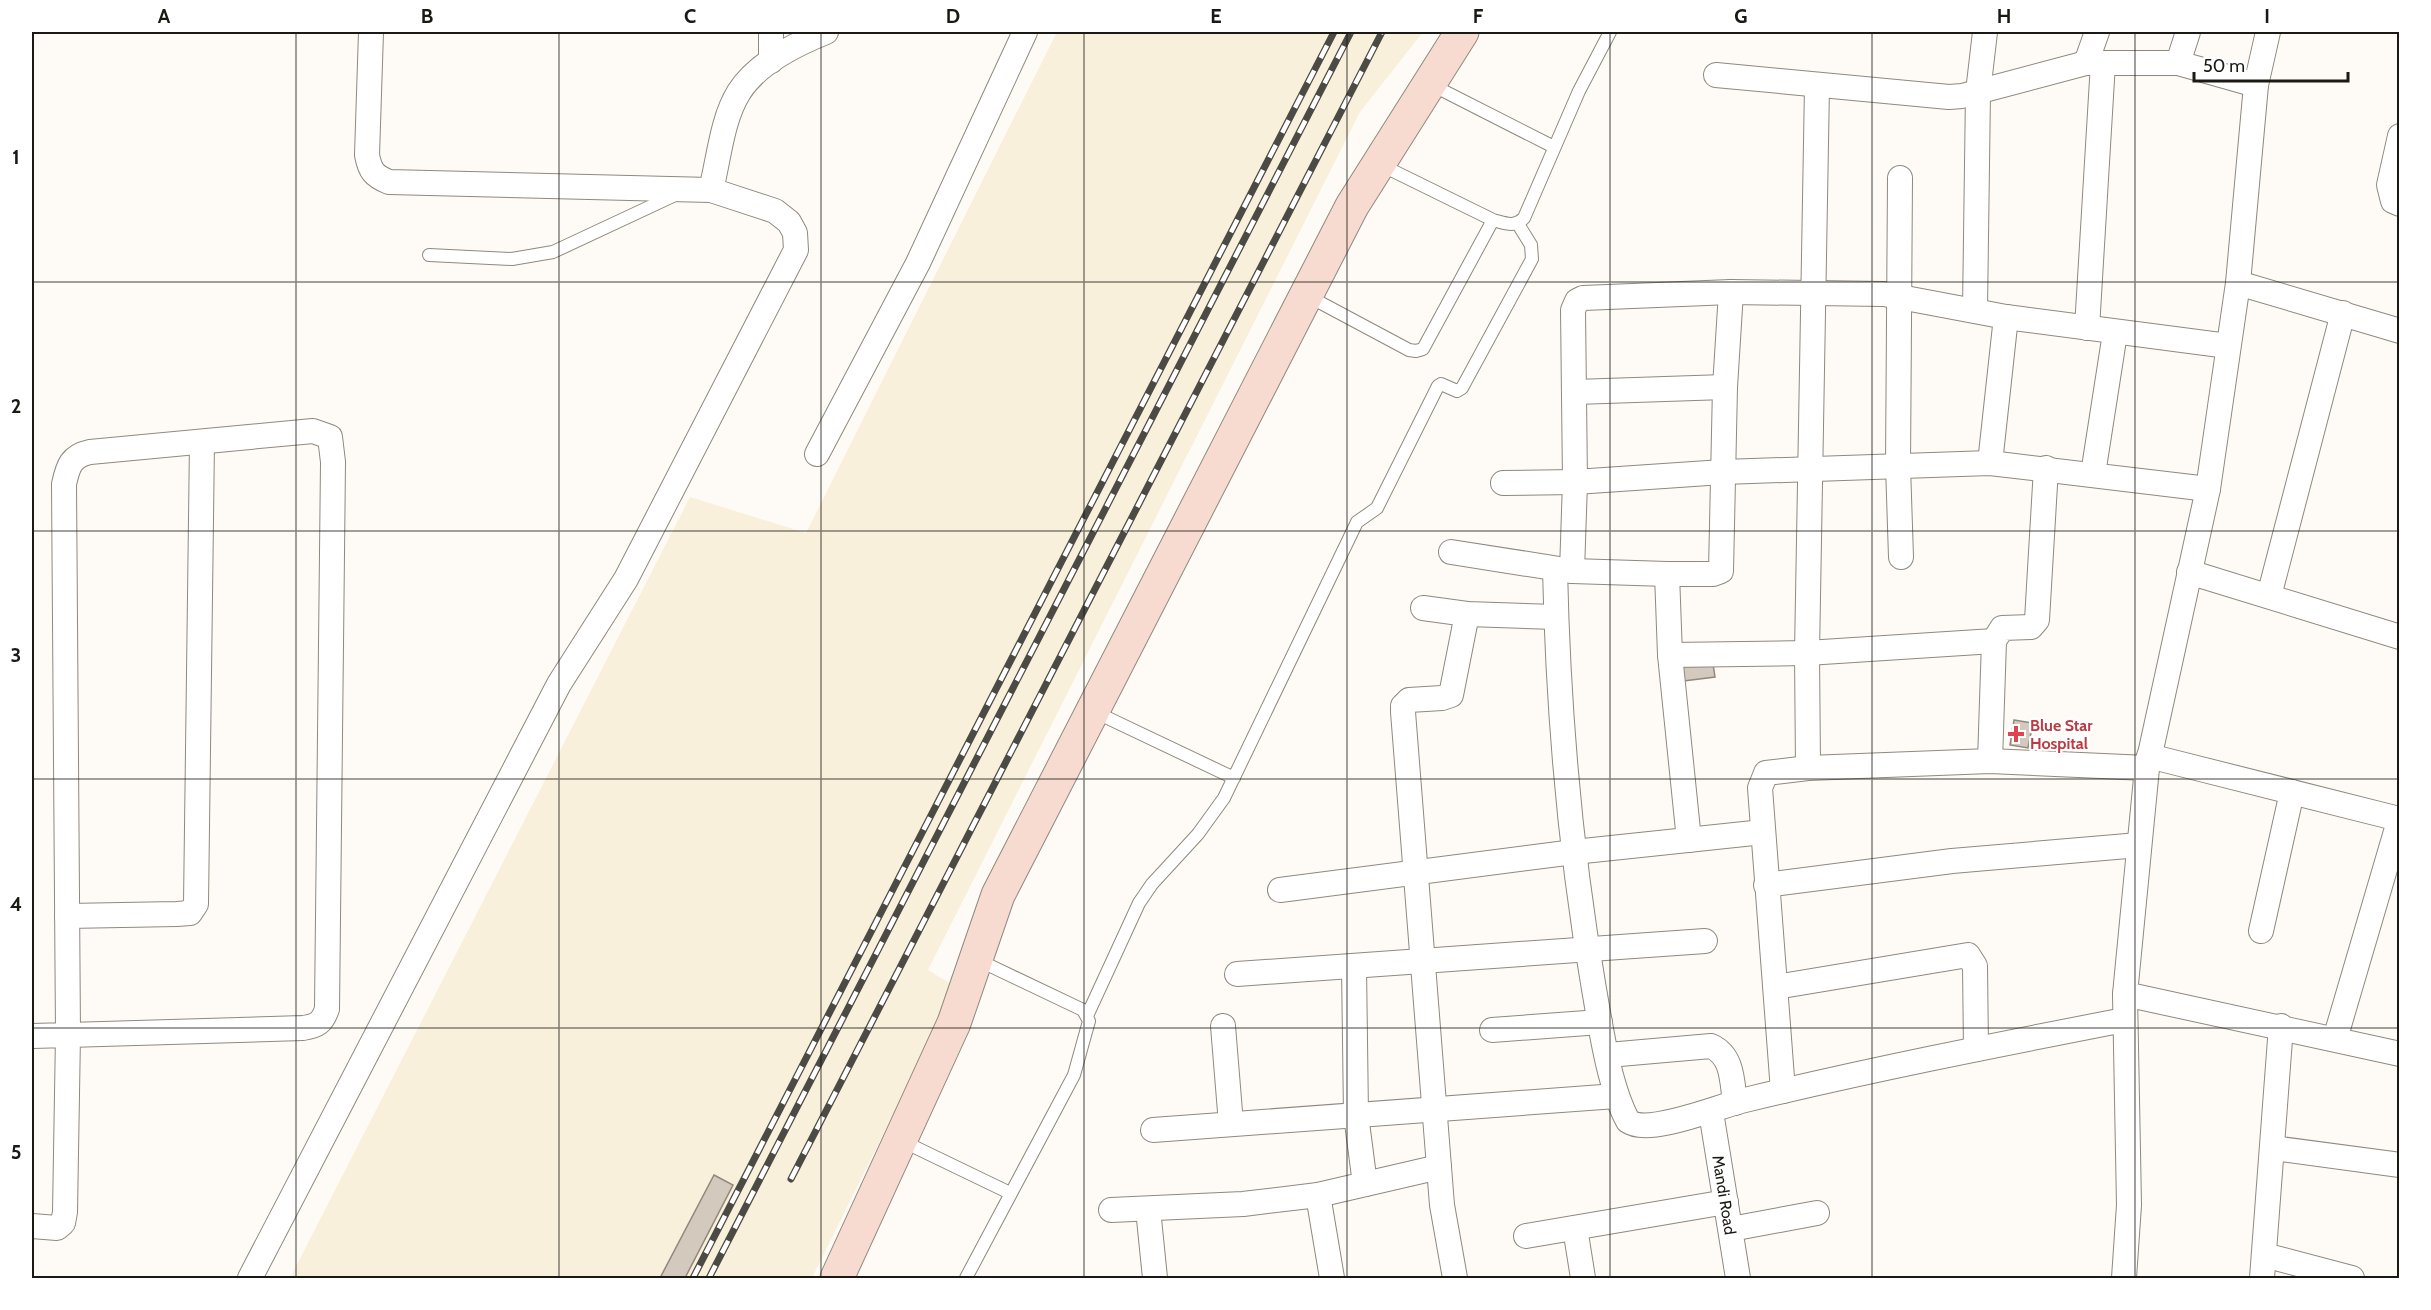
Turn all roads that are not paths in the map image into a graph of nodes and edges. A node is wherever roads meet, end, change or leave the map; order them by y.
1 (371, 32) edge
2 (771, 32) edge
3 (826, 32) edge
4 (1024, 32) edge
5 (1462, 32) edge
6 (1610, 32) edge
7 (1985, 32) edge
8 (2097, 32) edge
9 (2188, 32) edge
10 (2268, 32) edge
11 (771, 61) junction
12 (2095, 63) junction
13 (2178, 63) junction
14 (1716, 75) dead end
15 (1429, 83) junction
16 (2256, 85) junction
17 (1817, 86) junction
18 (1978, 92) junction
19 (2400, 136) edge
20 (1554, 147) junction
21 (1378, 164) junction
22 (1900, 178) dead end
23 (687, 189) junction
24 (711, 190) junction
25 (2400, 204) edge
26 (1493, 220) junction
27 (1518, 224) junction
28 (429, 255) dead end
29 (2238, 283) junction
30 (1731, 292) junction
31 (1813, 293) junction
32 (1305, 294) junction
33 (1898, 296) junction
34 (1975, 310) junction
35 (2343, 313) junction
36 (2006, 318) junction
37 (2088, 328) junction
38 (2400, 331) edge
39 (2115, 333) junction
40 (2228, 346) junction
41 (1725, 387) junction
42 (1575, 392) junction
43 (202, 442) junction
44 (817, 454) dead end
45 (1990, 463) junction
46 (1898, 466) junction
47 (2046, 468) junction
48 (1809, 470) junction
49 (1723, 472) junction
50 (2092, 474) junction
51 (1575, 482) junction
52 (1503, 483) dead end
53 (2208, 489) junction
54 (1451, 552) dead end
55 (1901, 557) dead end
56 (1563, 570) junction
57 (2189, 572) junction
58 (1667, 574) junction
59 (2269, 596) junction
60 (1423, 608) dead end
61 (1467, 614) junction
62 (1556, 617) junction
63 (2400, 637) edge
64 (1994, 641) junction
65 (1807, 653) junction
66 (1670, 655) junction
67 (1092, 710) junction
68 (1990, 761) junction
69 (2148, 762) junction
70 (1808, 768) junction
71 (1233, 778) junction
72 (2292, 792) junction
73 (2399, 819) edge
74 (1762, 832) junction
75 (1689, 840) junction
76 (2139, 845) junction
77 (1574, 852) junction
78 (1416, 873) junction
79 (1766, 885) junction
80 (2390, 887) edge
81 (1280, 890) dead end
82 (67, 916) junction
83 (2261, 931) dead end
84 (1705, 941) dead end
85 (1587, 951) junction
86 (976, 959) junction
87 (1421, 962) junction
88 (1354, 966) junction
89 (1237, 974) dead end
90 (1776, 987) junction
91 (2125, 994) junction
92 (1087, 1016) junction
93 (2124, 1020) junction
94 (1600, 1022) junction
95 (1223, 1026) dead end
96 (2282, 1026) junction
97 (1492, 1030) dead end
98 (68, 1035) junction
99 (32, 1036) edge
100 (2335, 1039) junction
101 (1976, 1049) junction
102 (1608, 1054) junction
103 (2400, 1054) edge
104 (1783, 1091) junction
105 (1616, 1096) junction
106 (1735, 1103) junction
107 (1434, 1110) junction
108 (1711, 1112) junction
109 (1356, 1115) junction
110 (1231, 1124) junction
111 (1154, 1130) dead end
112 (900, 1140) junction
113 (2273, 1148) junction
114 (2400, 1165) edge
115 (1439, 1167) junction
116 (1365, 1184) junction
117 (1010, 1193) junction
118 (1318, 1195) junction
119 (1726, 1202) junction
120 (1148, 1209) junction
121 (1111, 1210) dead end
122 (1817, 1213) dead end
123 (32, 1226) edge
124 (1575, 1228) junction
125 (1731, 1229) junction
126 (1526, 1236) dead end
127 (2263, 1267) edge
128 (249, 1278) edge
129 (837, 1278) edge
130 (966, 1278) edge
131 (1155, 1278) edge
132 (1332, 1278) edge
133 (1455, 1278) edge
134 (1583, 1278) edge
135 (1738, 1278) edge
136 (2124, 1278) edge
137 (2352, 1278) edge

1 - 23 street
2 - 11 street
3 - 11 street
4 - 44 street
5 - 15 street
6 - 20 lane
7 - 18 street
8 - 12 street
9 - 13 street
10 - 16 street
11 - 24 street
12 - 13 street
12 - 18 street
12 - 37 street
13 - 16 street
14 - 17 street
15 - 20 lane
15 - 21 street
16 - 29 street
17 - 18 street
17 - 31 street
18 - 34 street
19 - 25 street
20 - 27 lane
21 - 26 lane
21 - 32 street
22 - 33 street
23 - 24 street
23 - 28 lane
24 - 128 street
26 - 27 lane
26 - 32 lane
27 - 71 lane
29 - 35 street
29 - 40 street
30 - 31 street
30 - 41 street
30 - 42 street
31 - 33 street
31 - 48 street
32 - 67 street
33 - 34 street
33 - 46 street
34 - 36 street
35 - 38 street
35 - 59 street
36 - 37 street
36 - 45 street
37 - 39 street
39 - 40 street
39 - 50 street
40 - 53 street
41 - 42 street
41 - 49 street
42 - 51 street
43 - 82 street
43 - 82 street
43 - 98 street
45 - 46 street
45 - 47 street
46 - 48 street
46 - 55 street
47 - 50 street
47 - 64 street
48 - 49 street
48 - 65 street
49 - 51 street
49 - 58 street
50 - 53 street
51 - 52 street
51 - 56 street
53 - 57 street
54 - 56 street
56 - 58 street
56 - 62 street
57 - 59 street
57 - 69 street
58 - 66 street
59 - 63 street
60 - 61 street
61 - 62 street
61 - 78 street
62 - 77 street
64 - 65 street
64 - 68 street
65 - 66 street
65 - 70 street
66 - 75 street
67 - 71 lane
67 - 86 street
68 - 69 street
68 - 70 street
69 - 72 street
69 - 76 street
70 - 74 street
71 - 92 lane
72 - 73 street
72 - 83 street
73 - 80 street
74 - 75 street
74 - 79 street
75 - 77 street
76 - 79 street
76 - 91 street
77 - 78 street
77 - 85 street
78 - 81 street
78 - 87 street
79 - 90 street
80 - 100 street
82 - 98 street
84 - 85 street
85 - 87 street
85 - 94 street
86 - 92 lane
86 - 112 street
87 - 88 street
87 - 107 street
88 - 89 street
88 - 109 street
90 - 101 street
90 - 104 street
91 - 93 street
91 - 96 street
92 - 117 lane
93 - 101 street
93 - 136 street
94 - 97 street
94 - 102 street
95 - 110 street
96 - 100 street
96 - 113 street
98 - 99 street
98 - 123 street
100 - 103 street
101 - 104 street
102 - 105 street
102 - 106 street
104 - 106 street
105 - 107 street
105 - 108 street
106 - 108 street
107 - 109 street
107 - 115 street
108 - 119 street, Mandi Road
109 - 110 street
109 - 116 street
110 - 111 street
112 - 117 lane
112 - 129 street
113 - 114 street
113 - 127 street
115 - 116 street
115 - 133 street
116 - 118 street
117 - 130 lane
118 - 120 street
118 - 132 street
119 - 124 street
119 - 125 street, Mandi Road
120 - 121 street
120 - 131 street
122 - 125 street
124 - 126 street
124 - 134 street
125 - 135 street, Mandi Road
127 - 137 street

